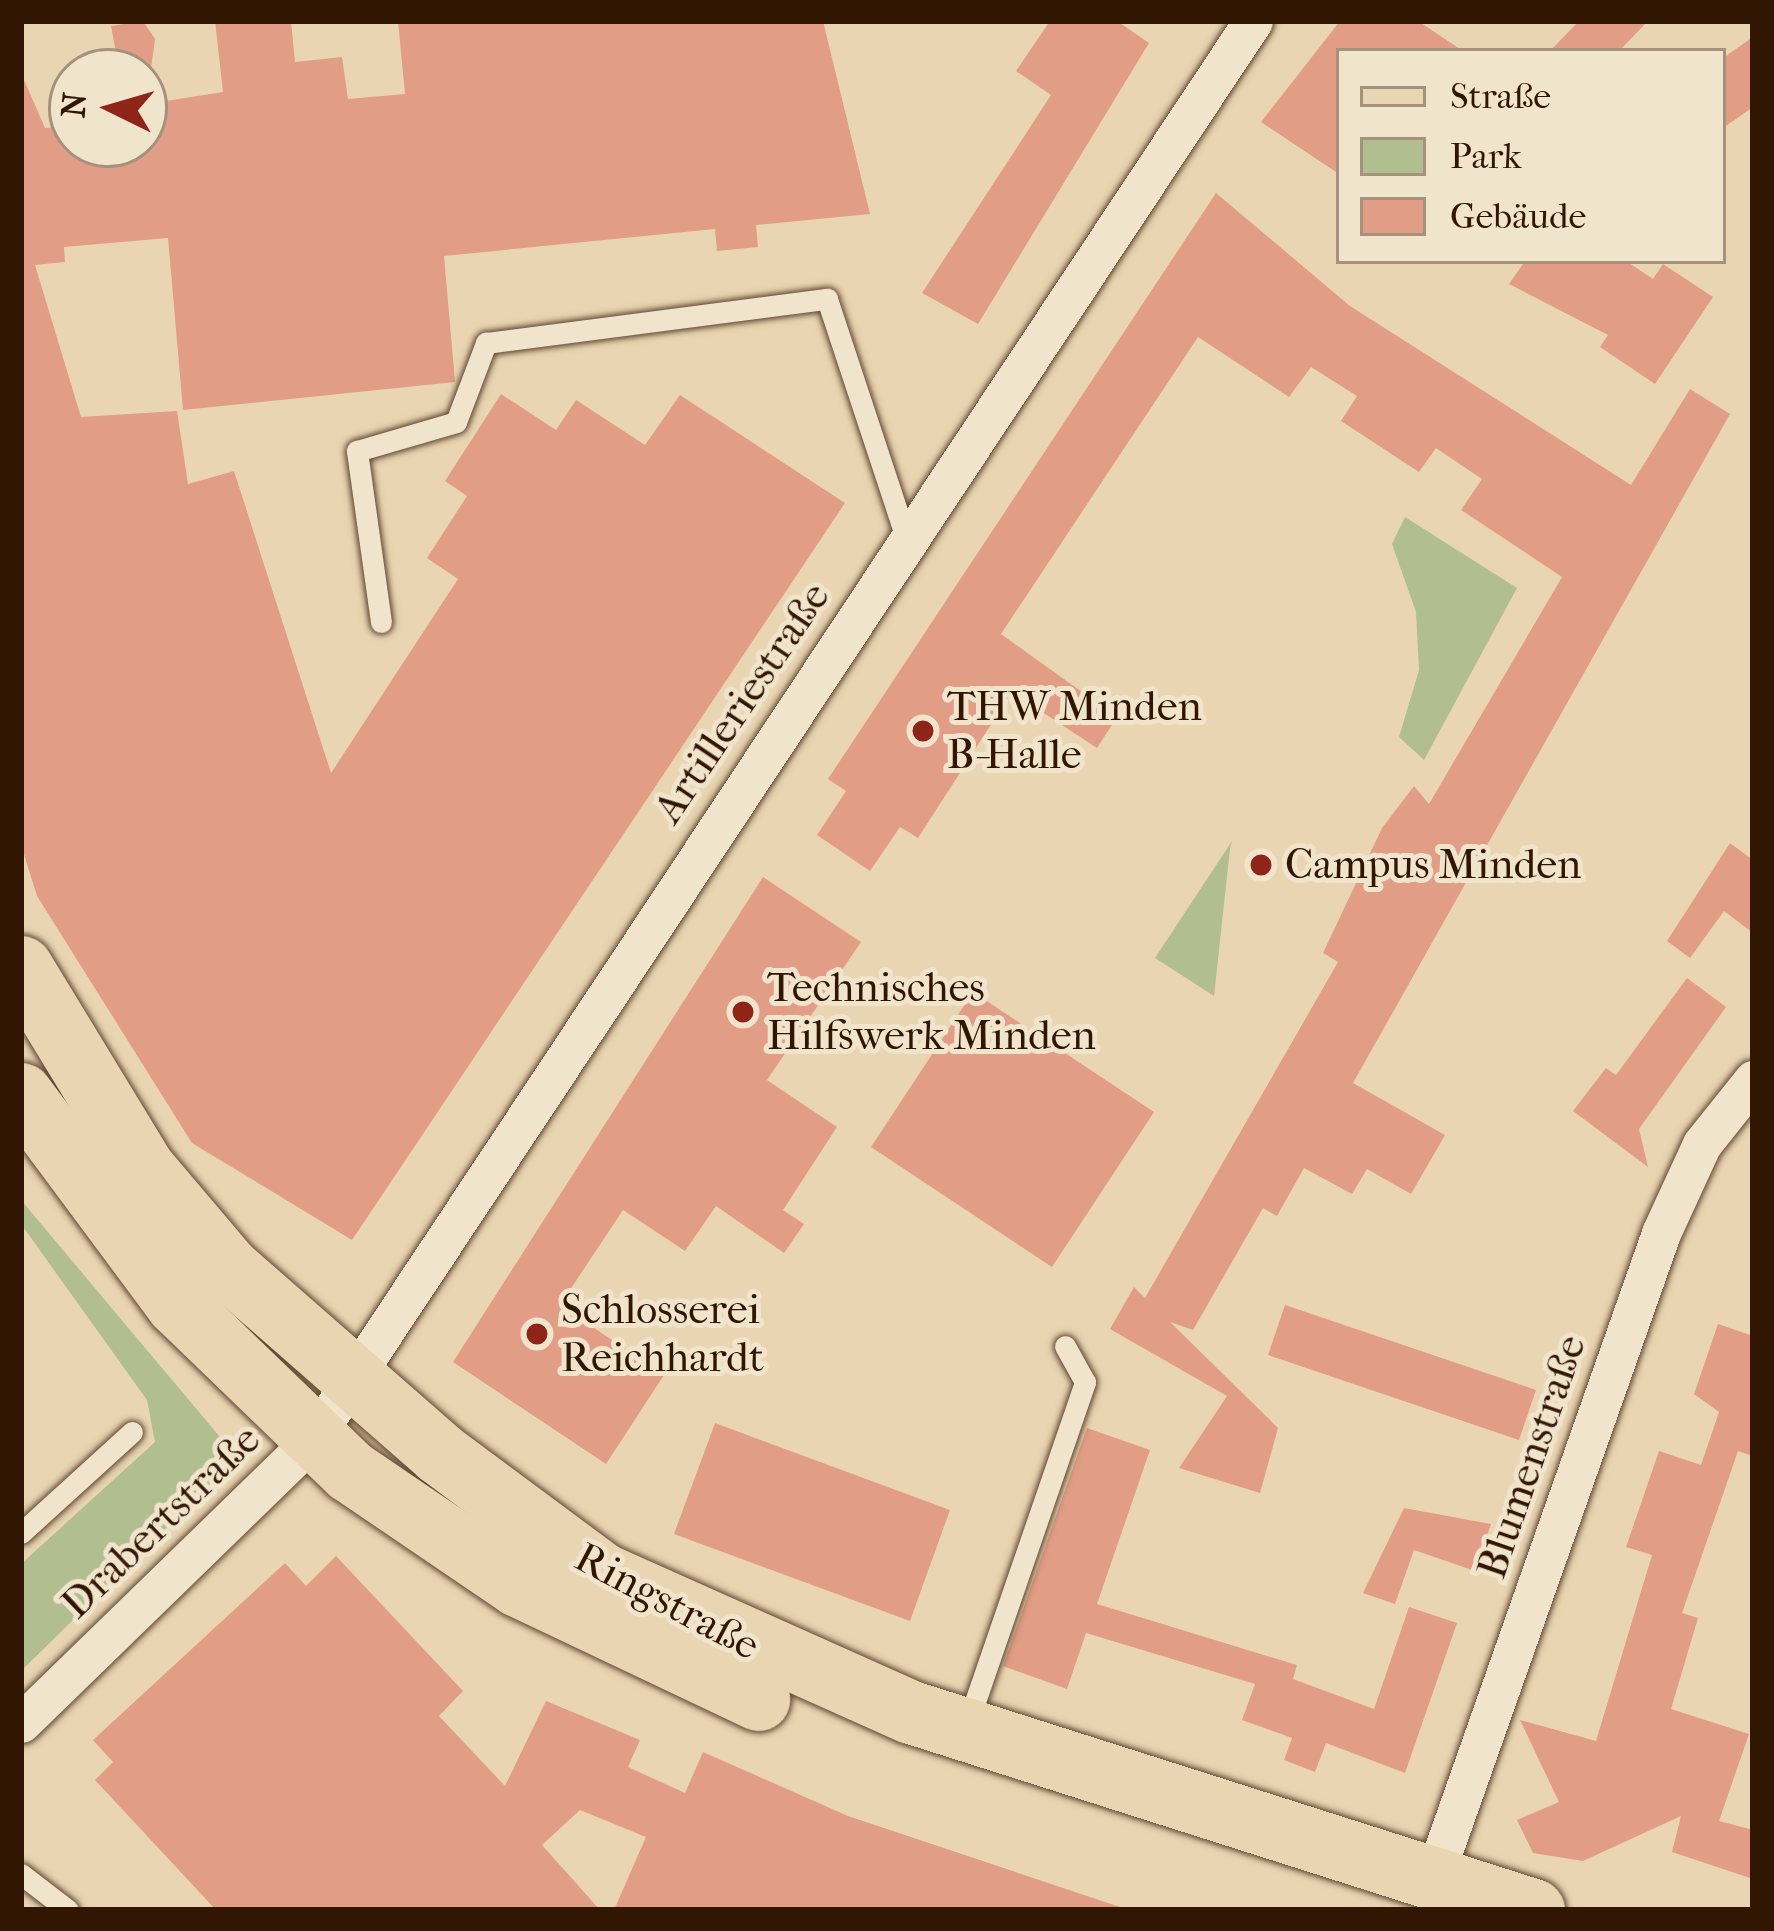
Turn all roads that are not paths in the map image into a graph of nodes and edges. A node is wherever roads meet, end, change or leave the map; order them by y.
1 (1253, 21) edge
2 (907, 541) junction
3 (381, 622) dead end
4 (21, 967) edge
5 (1753, 1080) edge
6 (21, 1094) edge
7 (1065, 1346) dead end
8 (354, 1382) junction
9 (132, 1432) dead end
10 (313, 1439) junction
11 (21, 1532) edge
12 (21, 1723) edge
13 (965, 1731) junction
14 (21, 1874) edge
15 (1408, 1896) edge
16 (68, 1910) edge
17 (1533, 1910) edge

1 - 2 street, Artilleriestraße
2 - 3 lane
2 - 8 street, Artilleriestraße
4 - 8 main road, Ringstraße
5 - 15 street, Blumenstraße
6 - 10 main road, Ringstraße
7 - 13 lane
8 - 10 street, Artilleriestraße
8 - 13 main road, Ringstraße
9 - 11 lane
10 - 12 street, Drabertstraße
10 - 15 main road, Ringstraße
13 - 15 main road, Ringstraße
14 - 16 lane
15 - 17 main road, Ringstraße

